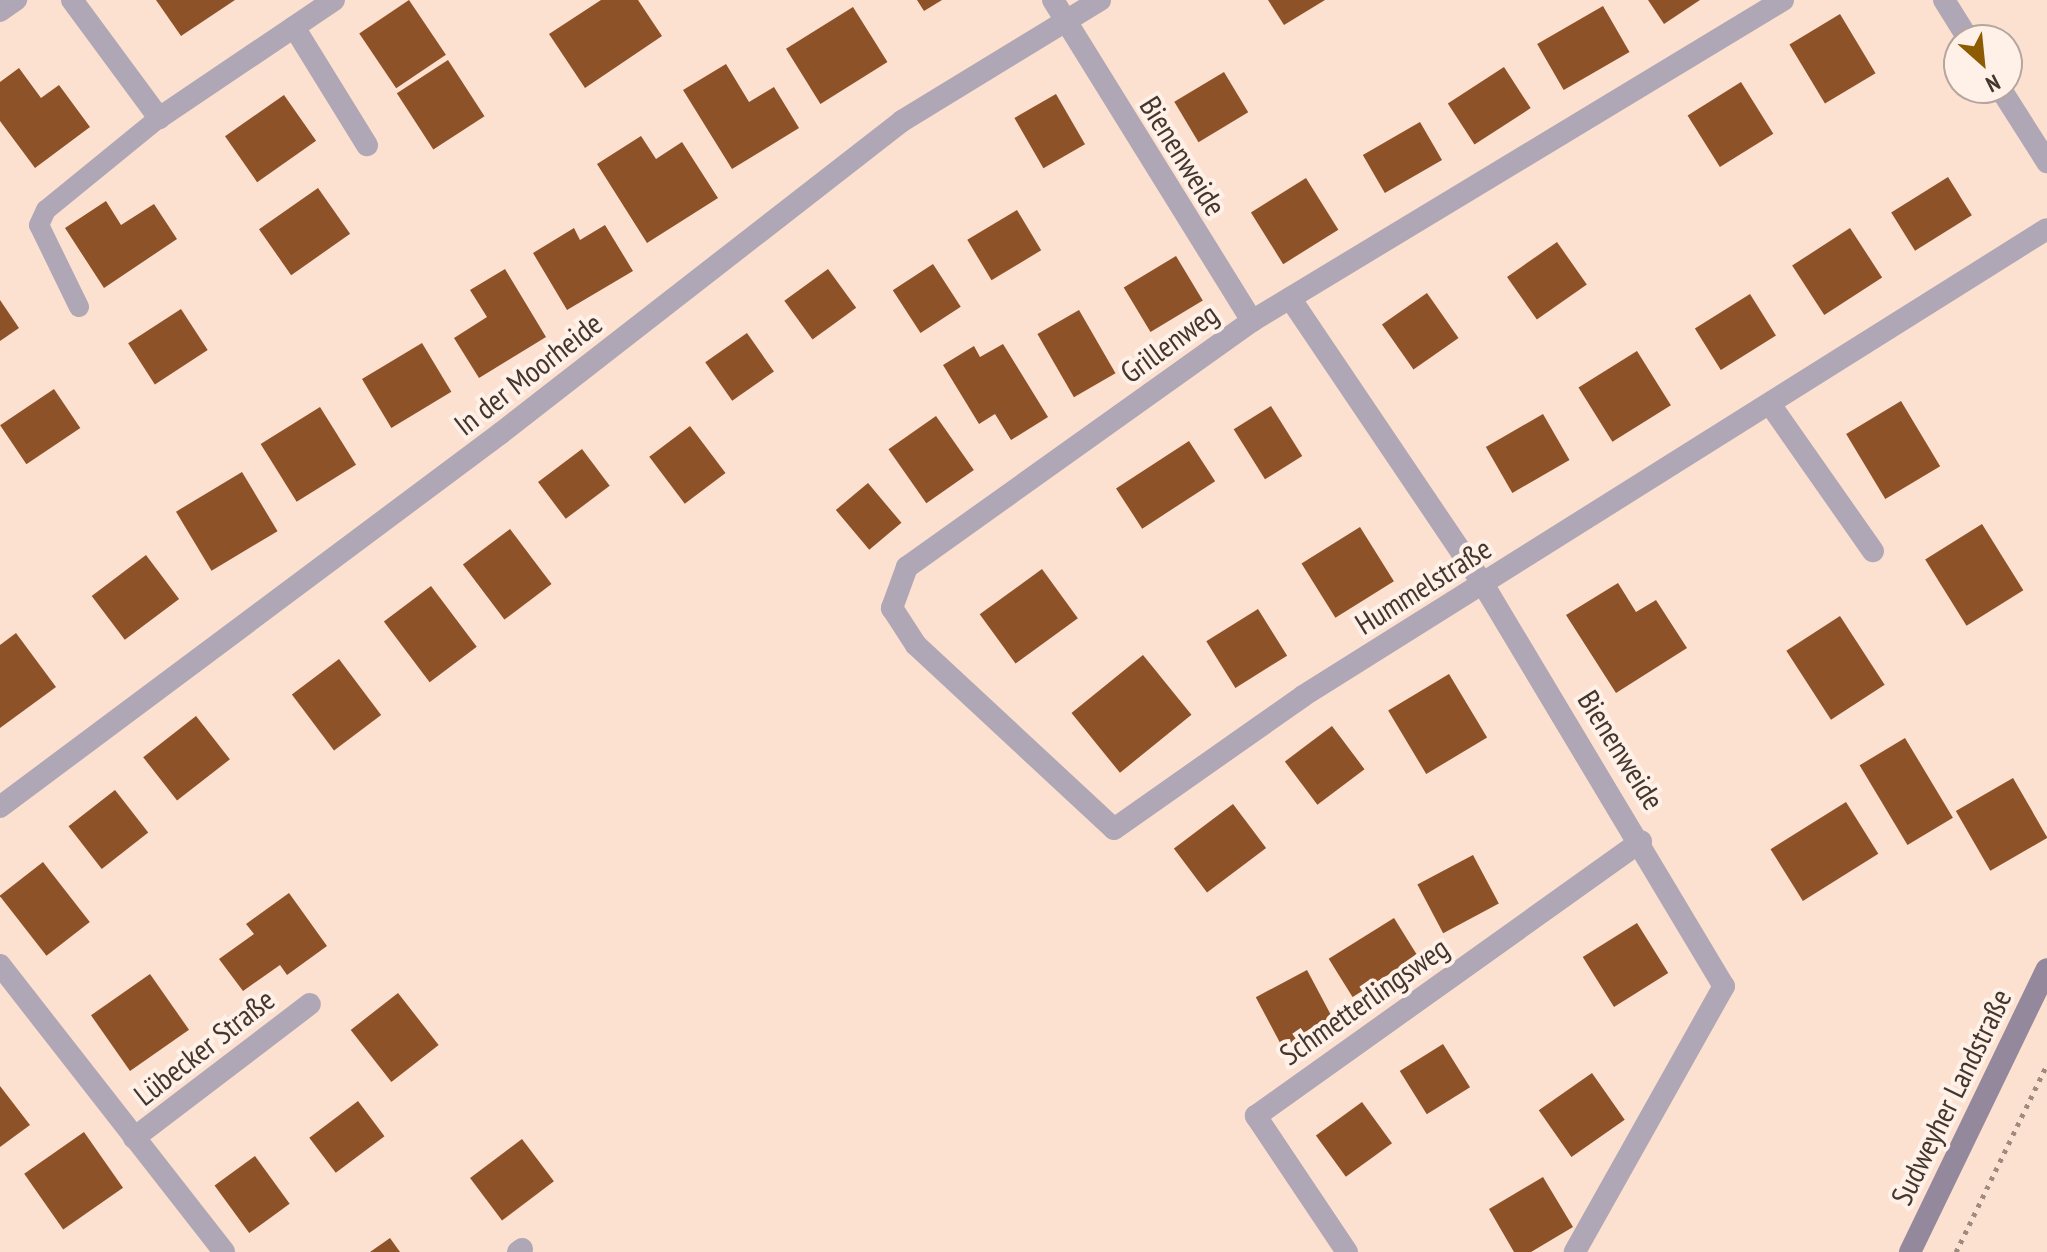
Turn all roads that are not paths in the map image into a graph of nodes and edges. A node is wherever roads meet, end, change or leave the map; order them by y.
1 (17, 0) edge
2 (72, 0) edge
3 (334, 0) edge
4 (1053, 0) edge
5 (1100, 0) edge
6 (1783, 0) edge
7 (1944, 0) edge
8 (0, 12) edge
9 (1065, 21) junction
10 (1959, 24) edge
11 (294, 27) junction
12 (2010, 104) edge
13 (159, 118) junction
14 (367, 145) dead end
15 (2047, 162) edge
16 (2047, 229) edge
17 (1290, 298) junction
18 (79, 307) dead end
19 (1252, 321) junction
20 (1772, 407) junction
21 (1873, 551) dead end
22 (1483, 584) junction
23 (0, 807) edge
24 (1114, 829) joint
25 (1641, 841) junction
26 (0, 965) edge
27 (2047, 969) edge
28 (310, 1004) dead end
29 (134, 1138) junction
30 (224, 1252) edge
31 (1347, 1252) edge
32 (1575, 1252) edge
33 (1910, 1252) edge

1 - 8 lane
2 - 13 street
3 - 11 street
4 - 9 street, Bienenweide
5 - 9 street, In der Moorheide
6 - 17 street, Grillenweg
7 - 10 street
9 - 19 street, Bienenweide
9 - 23 street, In der Moorheide
11 - 13 street
11 - 14 street
12 - 15 street
13 - 18 lane
16 - 20 street, Hummelstraße
17 - 19 street, Grillenweg
17 - 22 street, Bienenweide
19 - 24 street, Grillenweg
20 - 21 street
20 - 22 street, Hummelstraße
22 - 24 street, Hummelstraße
22 - 25 street, Bienenweide
25 - 31 street, Schmetterlingsweg
25 - 32 street, Bienenweide
26 - 29 street, Lübecker Straße
27 - 33 main road, Sudweyher Landstraße
28 - 29 street, Lübecker Straße
29 - 30 street, Lübecker Straße

